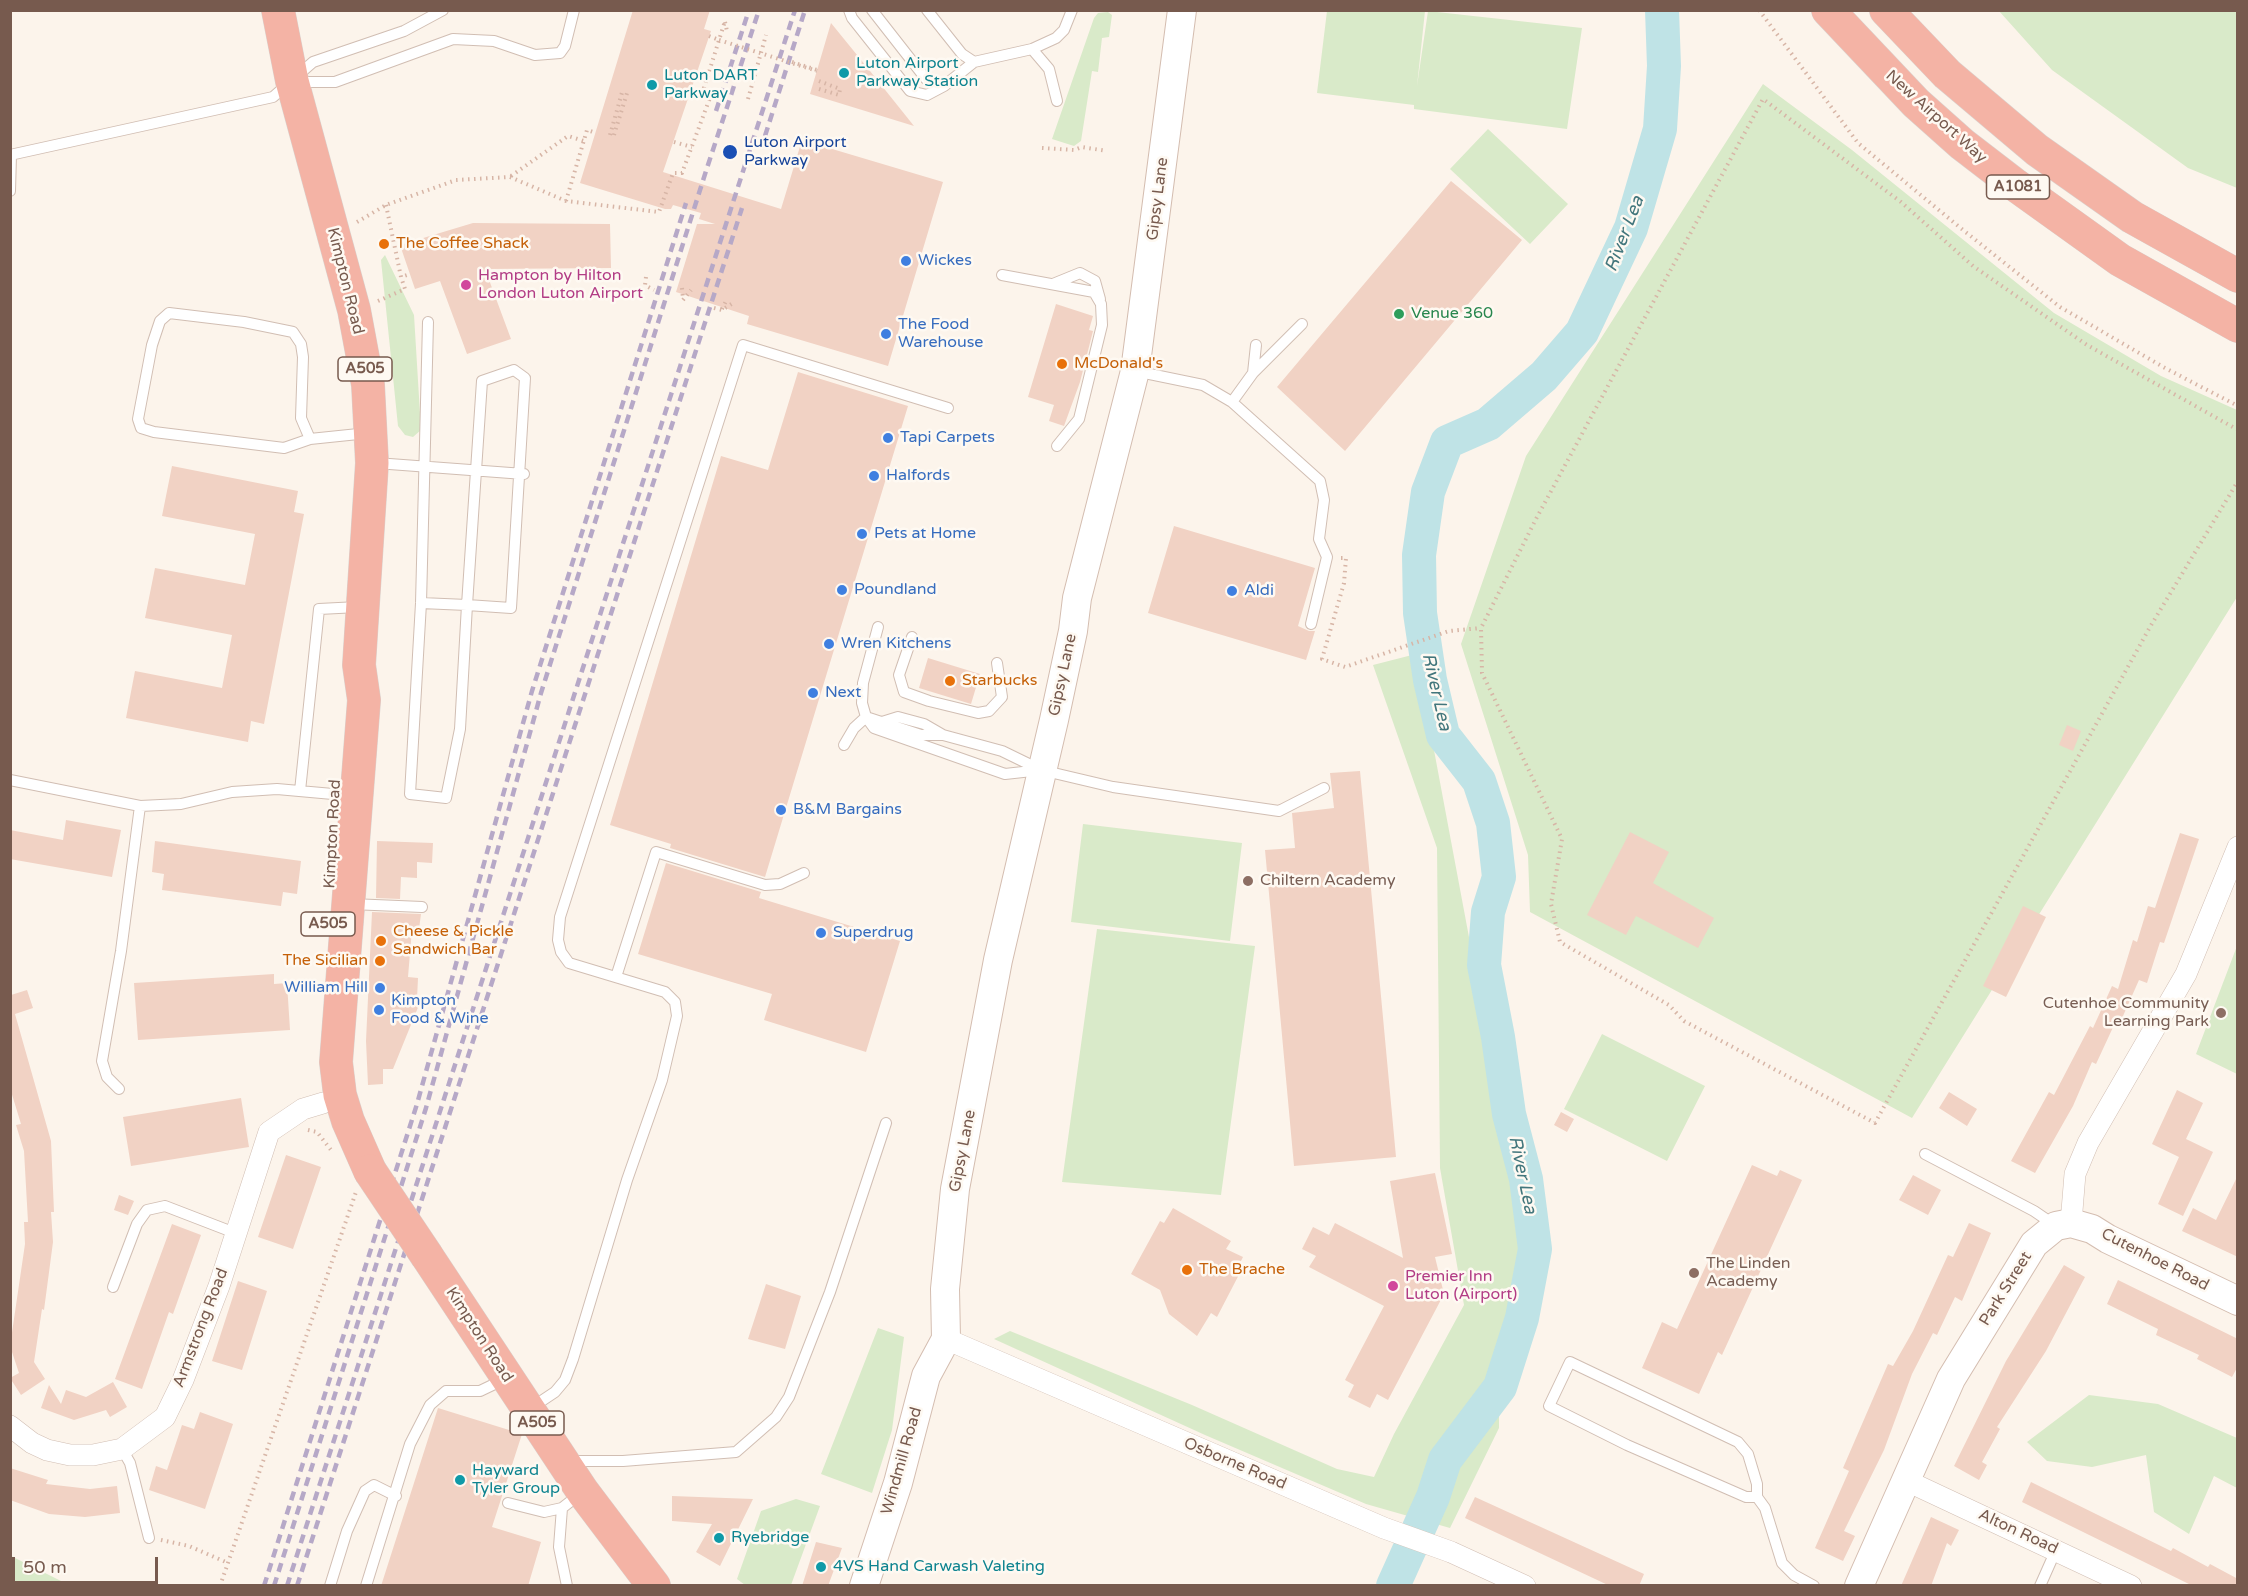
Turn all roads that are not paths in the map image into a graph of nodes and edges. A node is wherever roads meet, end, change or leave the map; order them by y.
1 (278, 10) edge
2 (443, 10) edge
3 (574, 10) edge
4 (849, 10) edge
5 (872, 10) edge
6 (927, 10) edge
7 (1072, 10) edge
8 (1828, 10) edge
9 (1886, 10) edge
10 (1181, 11) edge
11 (1032, 49) junction
12 (974, 62) junction
13 (292, 81) junction
14 (944, 86) junction
15 (1057, 100) dead end
16 (11, 155) edge
17 (10, 191) edge
18 (1002, 275) dead end
19 (2238, 276) edge
20 (1053, 284) junction
21 (1101, 304) junction
22 (428, 322) dead end
23 (1302, 324) dead end
24 (2238, 326) edge
25 (1256, 345) dead end
26 (1135, 370) junction
27 (1253, 373) junction
28 (1232, 402) junction
29 (948, 408) dead end
30 (310, 439) junction
31 (1057, 447) dead end
32 (372, 448) junction
33 (425, 465) junction
34 (476, 470) junction
35 (523, 474) junction
36 (421, 603) junction
37 (467, 605) junction
38 (363, 607) junction
39 (1311, 624) dead end
40 (878, 627) dead end
41 (912, 637) dead end
42 (997, 663) dead end
43 (866, 717) junction
44 (844, 745) dead end
45 (1041, 770) junction
46 (10, 780) edge
47 (1324, 788) dead end
48 (300, 791) junction
49 (344, 795) junction
50 (140, 806) junction
51 (2238, 847) edge
52 (804, 873) dead end
53 (348, 904) junction
54 (422, 908) dead end
55 (616, 977) junction
56 (119, 1089) dead end
57 (323, 1103) junction
58 (886, 1123) dead end
59 (1925, 1154) dead end
60 (364, 1180) junction
61 (2063, 1224) junction
62 (235, 1233) junction
63 (113, 1287) dead end
64 (2238, 1301) edge
65 (945, 1340) junction
66 (508, 1378) junction
67 (528, 1410) junction
68 (10, 1426) edge
69 (122, 1449) junction
70 (563, 1461) junction
71 (1905, 1480) junction
72 (396, 1496) junction
73 (1757, 1497) junction
74 (573, 1500) junction
75 (508, 1503) dead end
76 (149, 1538) road end
77 (2056, 1550) junction
78 (330, 1586) edge
79 (366, 1586) edge
80 (567, 1586) edge
81 (654, 1586) edge
82 (864, 1586) edge
83 (1525, 1586) edge
84 (1814, 1586) edge
85 (1859, 1586) edge
86 (2040, 1586) edge
87 (2131, 1586) edge

1 - 13 highway, Kimpton Road / A505
2 - 13 lane
3 - 13 lane
4 - 14 lane
5 - 14 lane
6 - 12 lane
7 - 11 lane
8 - 24 highway, New Airport Way / A1081
9 - 19 highway, A1081
10 - 26 main road, Gipsy Lane
11 - 12 lane
11 - 15 lane
12 - 14 lane
13 - 16 lane
13 - 32 highway, Kimpton Road / A505
16 - 17 lane
18 - 20 lane
20 - 21 lane
20 - 21 lane
21 - 31 lane
22 - 33 lane
23 - 27 lane
25 - 27 lane
26 - 28 lane
26 - 45 main road, Gipsy Lane
27 - 28 lane
28 - 39 lane
29 - 55 lane
30 - 30 lane
30 - 32 lane
32 - 33 lane
32 - 38 highway, Kimpton Road / A505
33 - 34 lane
33 - 36 lane
34 - 35 lane
34 - 35 lane
34 - 37 lane
35 - 37 lane
36 - 37 lane
36 - 37 lane
38 - 48 lane
38 - 49 highway, Kimpton Road / A505
40 - 43 lane
41 - 42 lane
43 - 44 lane
43 - 45 lane
43 - 45 lane
45 - 47 lane
45 - 65 main road, Gipsy Lane
46 - 50 lane
48 - 49 lane
48 - 50 lane
49 - 53 highway, Kimpton Road / A505
49 - 57 highway, Kimpton Road / A505
50 - 56 lane
51 - 61 street
52 - 55 lane
53 - 54 lane
53 - 60 highway, Kimpton Road / A505
55 - 67 lane
57 - 60 highway, Kimpton Road / A505
57 - 62 street, Armstrong Road
58 - 70 lane
59 - 61 lane
60 - 66 highway, Kimpton Road / A505, bridge
61 - 64 main road, Cutenhoe Road
61 - 71 main road, Park Street
62 - 63 lane
62 - 69 street, Armstrong Road
65 - 82 main road, Windmill Road
65 - 83 street, Osborne Road
66 - 67 highway, Kimpton Road / A505
66 - 72 lane
67 - 70 highway, Kimpton Road / A505
68 - 69 street, Armstrong Road
69 - 76 lane
70 - 74 highway, Kimpton Road / A505
71 - 77 street, Alton Road
71 - 85 main road, Park Street
72 - 78 lane
72 - 79 lane
73 - 73 lane
73 - 84 lane
74 - 75 lane
74 - 80 lane
74 - 81 highway, Kimpton Road / A505
77 - 86 lane
77 - 87 street, Alton Road

